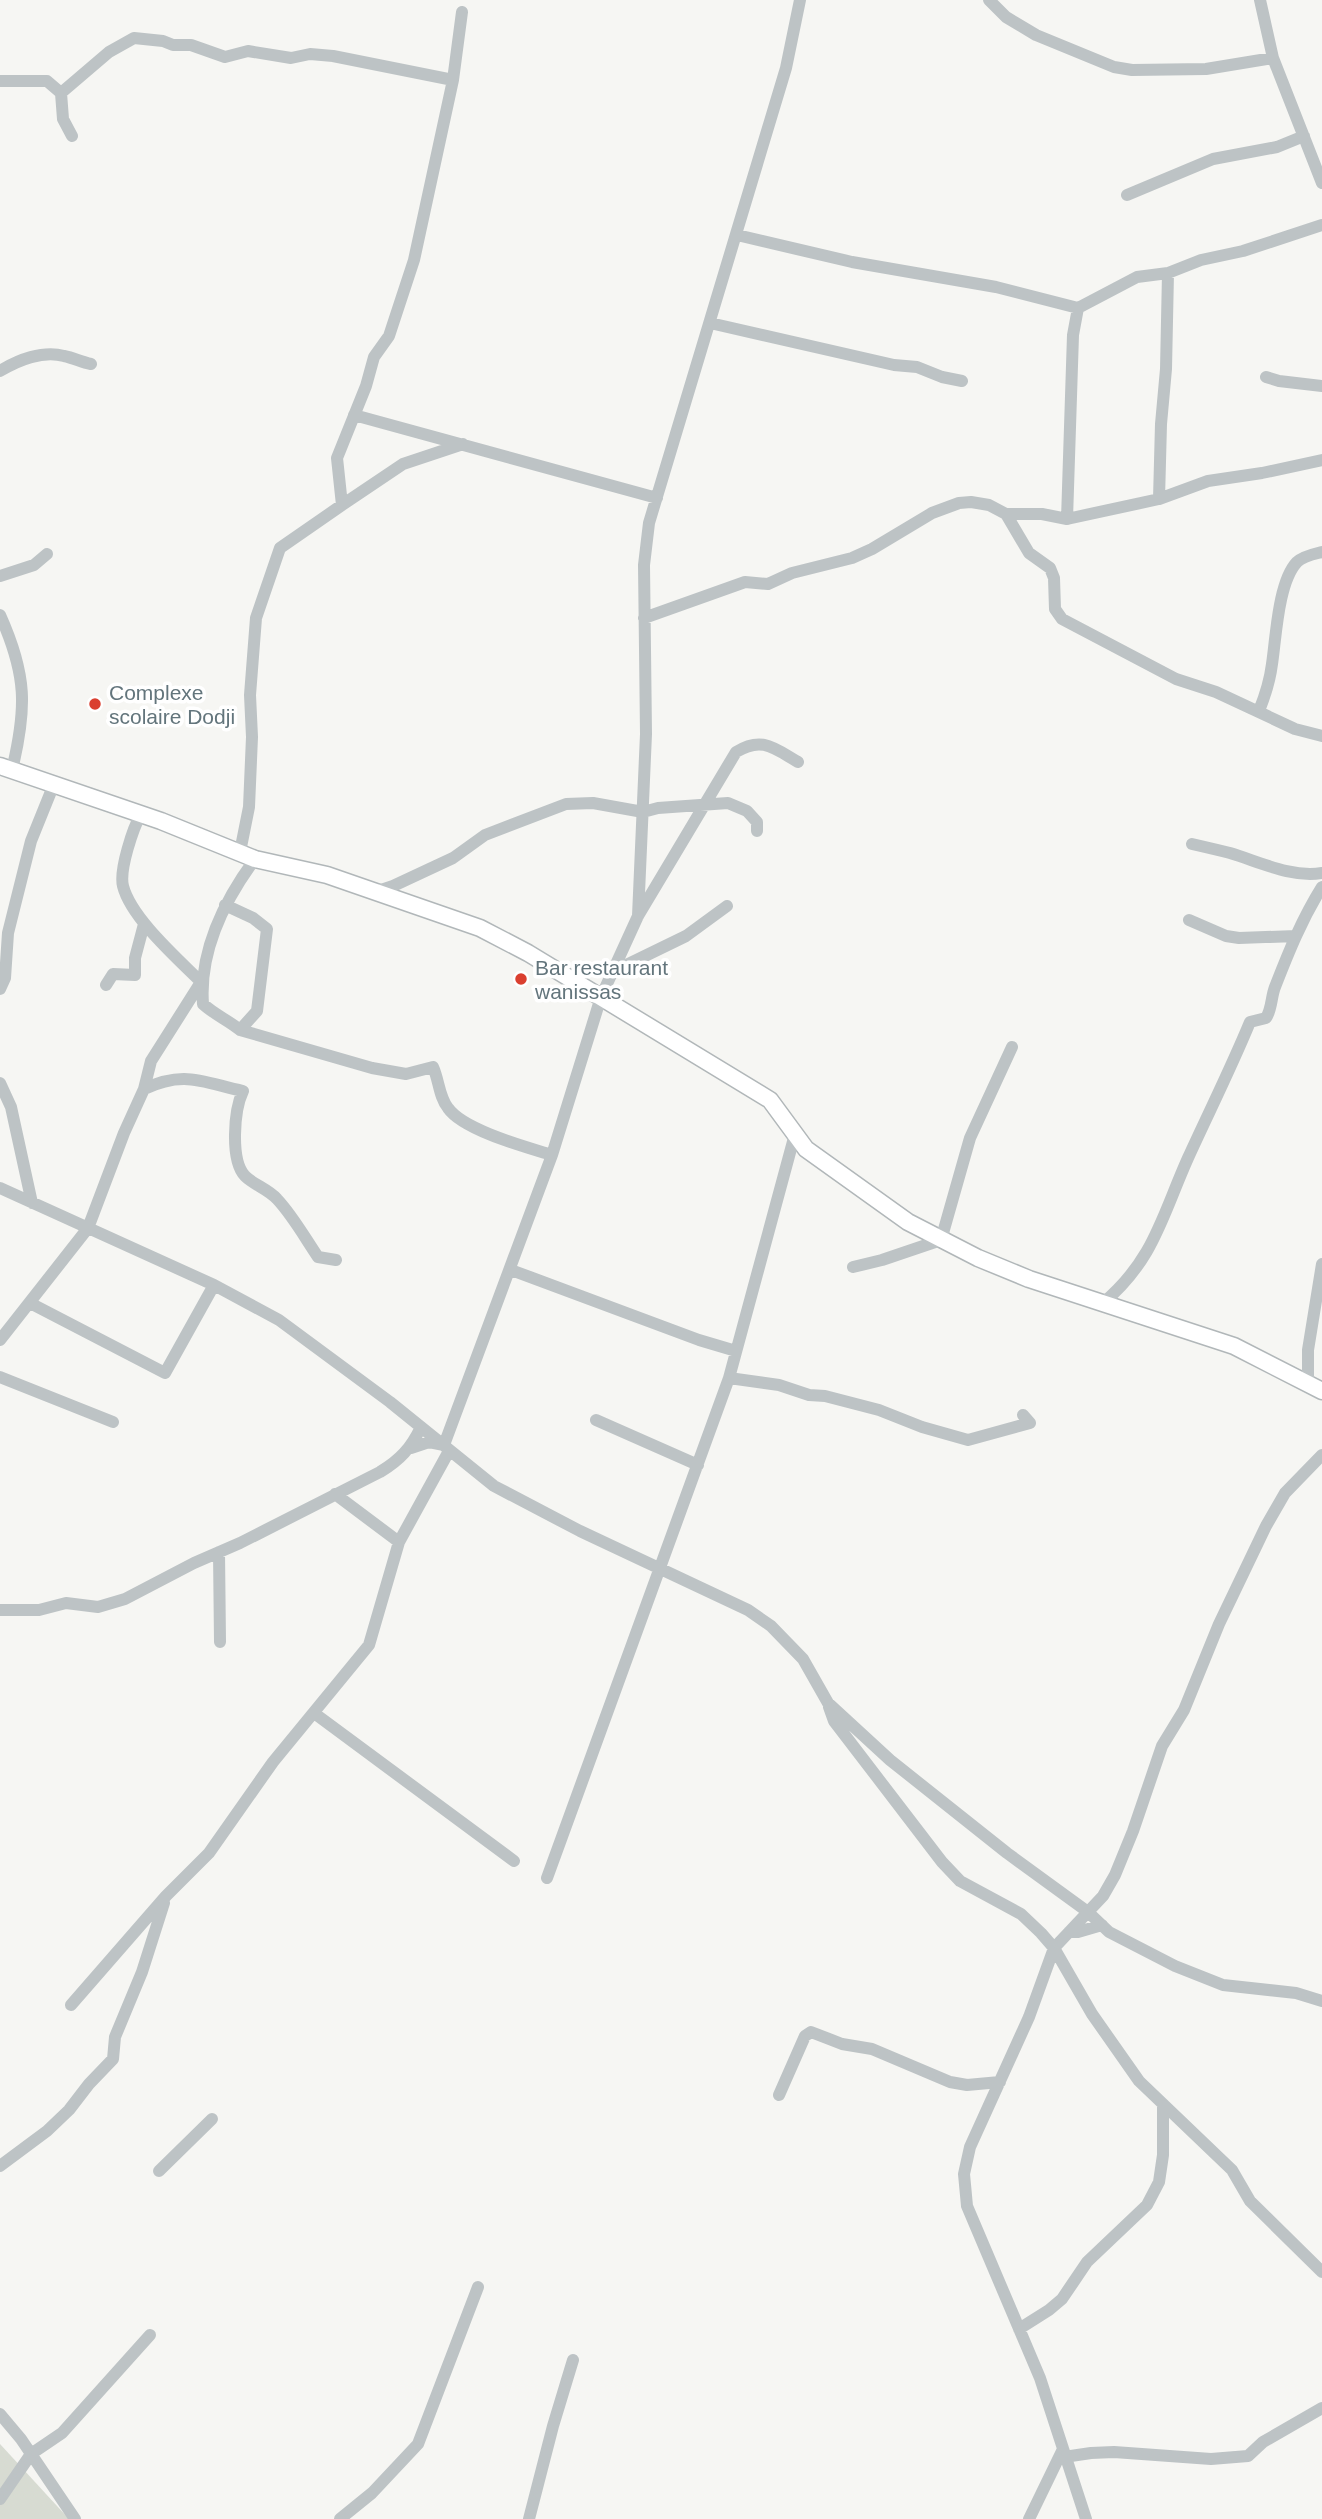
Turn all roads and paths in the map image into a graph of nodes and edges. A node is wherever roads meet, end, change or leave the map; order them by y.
1 (800, 0) edge
2 (989, 0) edge
3 (1260, 0) edge
4 (462, 12) dead end
5 (1273, 58) junction
6 (453, 80) junction
7 (0, 81) edge
8 (61, 93) junction
9 (72, 136) dead end
10 (1304, 136) junction
11 (1322, 183) edge
12 (1127, 195) dead end
13 (1322, 225) edge
14 (737, 235) junction
15 (1168, 273) junction
16 (1078, 308) junction
17 (710, 323) junction
18 (91, 363) dead end
19 (0, 371) edge
20 (1266, 377) dead end
21 (962, 381) dead end
22 (1322, 386) edge
23 (354, 415) junction
24 (464, 444) junction
25 (1322, 460) edge
26 (657, 498) junction
27 (1159, 499) junction
28 (342, 505) junction
29 (1006, 514) junction
30 (1067, 519) junction
31 (1322, 552) edge
32 (47, 554) dead end
33 (0, 576) edge
34 (0, 615) edge
35 (644, 618) junction
36 (1259, 711) junction
37 (1322, 736) edge
38 (798, 762) dead end
39 (6, 768) edge
40 (54, 783) junction
41 (705, 805) junction
42 (643, 812) junction
43 (141, 814) junction
44 (757, 831) dead end
45 (1192, 844) dead end
46 (240, 852) junction
47 (256, 859) junction
48 (1322, 873) edge
49 (1322, 887) edge
50 (375, 892) junction
51 (225, 905) junction
52 (727, 906) dead end
53 (638, 916) junction
54 (1189, 920) dead end
55 (144, 924) junction
56 (1296, 936) junction
57 (612, 972) junction
58 (201, 982) junction
59 (106, 985) dead end
60 (0, 989) edge
61 (601, 996) junction
62 (240, 1030) junction
63 (1012, 1048) dead end
64 (0, 1083) edge
65 (144, 1089) junction
66 (795, 1134) junction
67 (552, 1155) junction
68 (0, 1188) edge
69 (32, 1203) junction
70 (88, 1228) junction
71 (942, 1240) junction
72 (336, 1260) dead end
73 (1322, 1264) edge
74 (853, 1267) dead end
75 (511, 1270) junction
76 (214, 1285) junction
77 (30, 1303) junction
78 (1103, 1303) junction
79 (0, 1340) edge
80 (736, 1351) junction
81 (0, 1377) edge
82 (729, 1378) junction
83 (1315, 1387) edge
84 (1023, 1415) dead end
85 (596, 1420) dead end
86 (113, 1422) dead end
87 (421, 1427) junction
88 (411, 1448) junction
89 (447, 1448) junction
90 (1322, 1455) edge
91 (698, 1465) junction
92 (335, 1494) junction
93 (399, 1542) junction
94 (219, 1552) junction
95 (662, 1567) junction
96 (0, 1610) edge
97 (220, 1642) dead end
98 (828, 1703) junction
99 (314, 1713) junction
100 (514, 1861) dead end
101 (547, 1878) dead end
102 (166, 1896) junction
103 (1088, 1912) junction
104 (1102, 1925) junction
105 (1069, 1931) junction
106 (1054, 1948) junction
107 (1322, 2001) edge
108 (71, 2005) dead end
109 (1000, 2082) junction
110 (779, 2095) dead end
111 (1163, 2104) junction
112 (212, 2119) dead end
113 (0, 2166) edge
114 (159, 2171) dead end
115 (1322, 2272) edge
116 (478, 2287) dead end
117 (1019, 2329) junction
118 (150, 2335) dead end
119 (573, 2360) dead end
120 (1322, 2408) edge
121 (0, 2414) edge
122 (31, 2454) junction
123 (1063, 2454) junction
124 (0, 2499) edge
125 (346, 2517) edge
126 (75, 2519) edge
127 (529, 2519) edge
128 (1029, 2519) edge
129 (1086, 2519) edge

1 - 14 street
2 - 5 street
3 - 5 street
4 - 6 street
5 - 10 street
6 - 8 street
6 - 23 street
7 - 8 street
8 - 9 street
10 - 11 street
10 - 12 street
13 - 15 street
14 - 16 street
14 - 17 street
15 - 16 street
15 - 27 street
16 - 30 street
17 - 21 street
17 - 26 street
18 - 19 street
20 - 22 street
23 - 24 street
23 - 28 street
24 - 26 street
24 - 28 street
25 - 27 street
26 - 35 street
27 - 30 street
28 - 46 street
29 - 30 street
29 - 35 street
29 - 36 street
31 - 36 street
32 - 33 street
34 - 39 street
35 - 42 street
36 - 37 street
38 - 41 street
39 - 40 main road
40 - 43 main road
40 - 60 street
41 - 42 street
41 - 44 street
41 - 53 street
42 - 50 street
42 - 53 street
43 - 46 main road
43 - 55 street
45 - 48 street
46 - 47 main road
47 - 50 main road
47 - 51 street
49 - 56 street
50 - 61 main road
51 - 58 street
51 - 62 street
52 - 57 street
53 - 57 street
54 - 56 street
55 - 58 street
55 - 59 street
56 - 78 street
57 - 61 street
58 - 62 street
58 - 65 street
61 - 66 main road
61 - 67 street
62 - 67 street
63 - 71 street
64 - 69 street
65 - 70 street
65 - 72 street
66 - 71 main road
66 - 80 street
67 - 75 street
68 - 69 street
69 - 70 street
70 - 76 street
70 - 77 street
71 - 74 street
71 - 78 main road
73 - 83 street
75 - 80 street
75 - 89 street
76 - 77 street
76 - 87 street
77 - 79 street
78 - 83 main road
80 - 82 street
81 - 86 street
82 - 84 street
82 - 91 street
85 - 91 street
87 - 88 street
87 - 89 street
88 - 89 street
88 - 92 street
89 - 93 street
89 - 95 street
90 - 103 street
91 - 95 street
92 - 93 street
92 - 94 street
93 - 99 street
94 - 96 street
94 - 97 street
95 - 98 street
95 - 101 street
98 - 103 street
98 - 106 street
99 - 100 street
99 - 102 street
102 - 108 street
102 - 113 street
103 - 104 street
103 - 105 street
104 - 105 street
104 - 107 street
105 - 106 street
106 - 109 street
106 - 111 street
109 - 110 street
109 - 117 street
111 - 115 street
111 - 117 street
112 - 114 street
116 - 125 street
117 - 123 street
118 - 122 street
119 - 127 street
120 - 123 street
121 - 122 street
122 - 124 street
122 - 126 street
123 - 128 street
123 - 129 street

